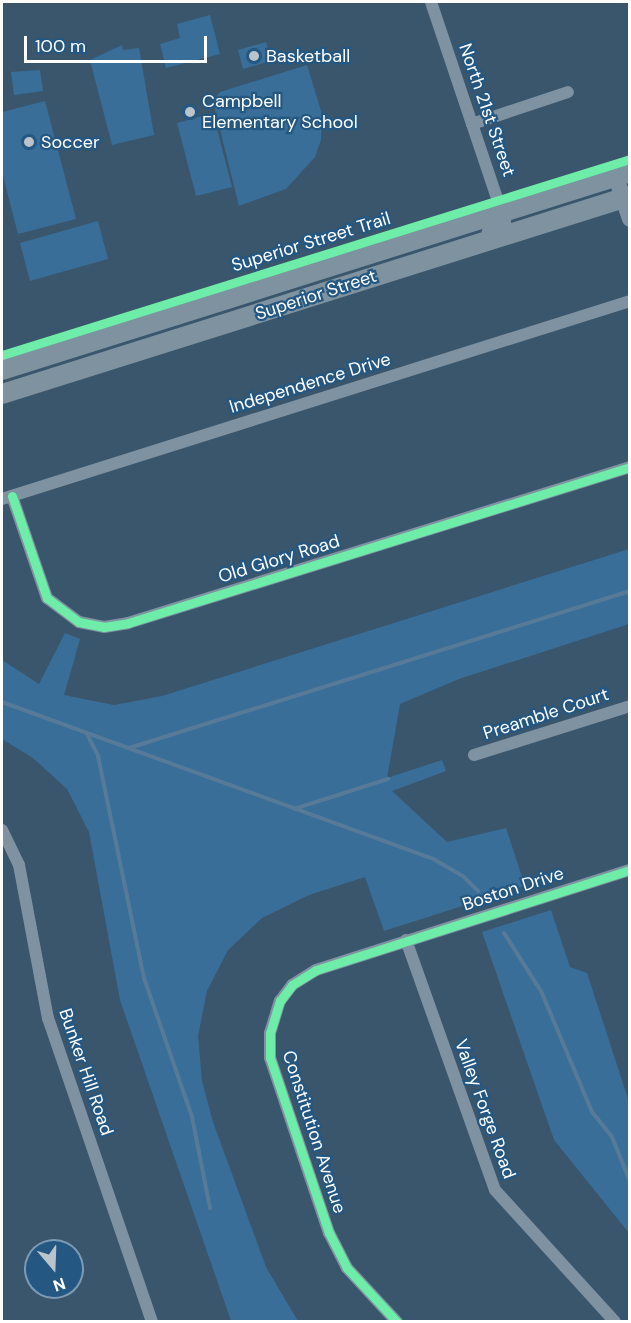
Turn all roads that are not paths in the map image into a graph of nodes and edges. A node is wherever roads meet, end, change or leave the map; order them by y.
1 (431, 2) edge
2 (568, 92) dead end
3 (472, 124) junction
4 (623, 174) edge
5 (626, 197) edge
6 (503, 212) junction
7 (630, 219) edge
8 (468, 246) junction
9 (279, 282) junction
10 (630, 301) edge
11 (219, 326) junction
12 (2, 370) edge
13 (2, 394) edge
14 (630, 467) edge
15 (7, 498) edge
16 (630, 706) edge
17 (474, 755) dead end
18 (2, 830) edge
19 (630, 870) edge
20 (406, 940) junction
21 (152, 1322) edge
22 (397, 1322) edge
23 (615, 1322) edge

1 - 3 street, North 21st Street
2 - 3 street
3 - 6 street, North 21st Street
4 - 5 street
4 - 6 main road, Superior Street
5 - 7 street
5 - 8 main road, Superior Street
6 - 8 street
6 - 9 main road, Superior Street
8 - 11 main road, Superior Street
9 - 11 main road
9 - 12 main road, Superior Street
10 - 15 street, Independence Drive
11 - 13 main road, Superior Street
14 - 15 street, Old Glory Road
16 - 17 street, Preamble Court
18 - 21 street, Bunker Hill Road
19 - 20 street, Boston Drive
20 - 22 street, Constitution Avenue
20 - 23 street, Valley Forge Road

